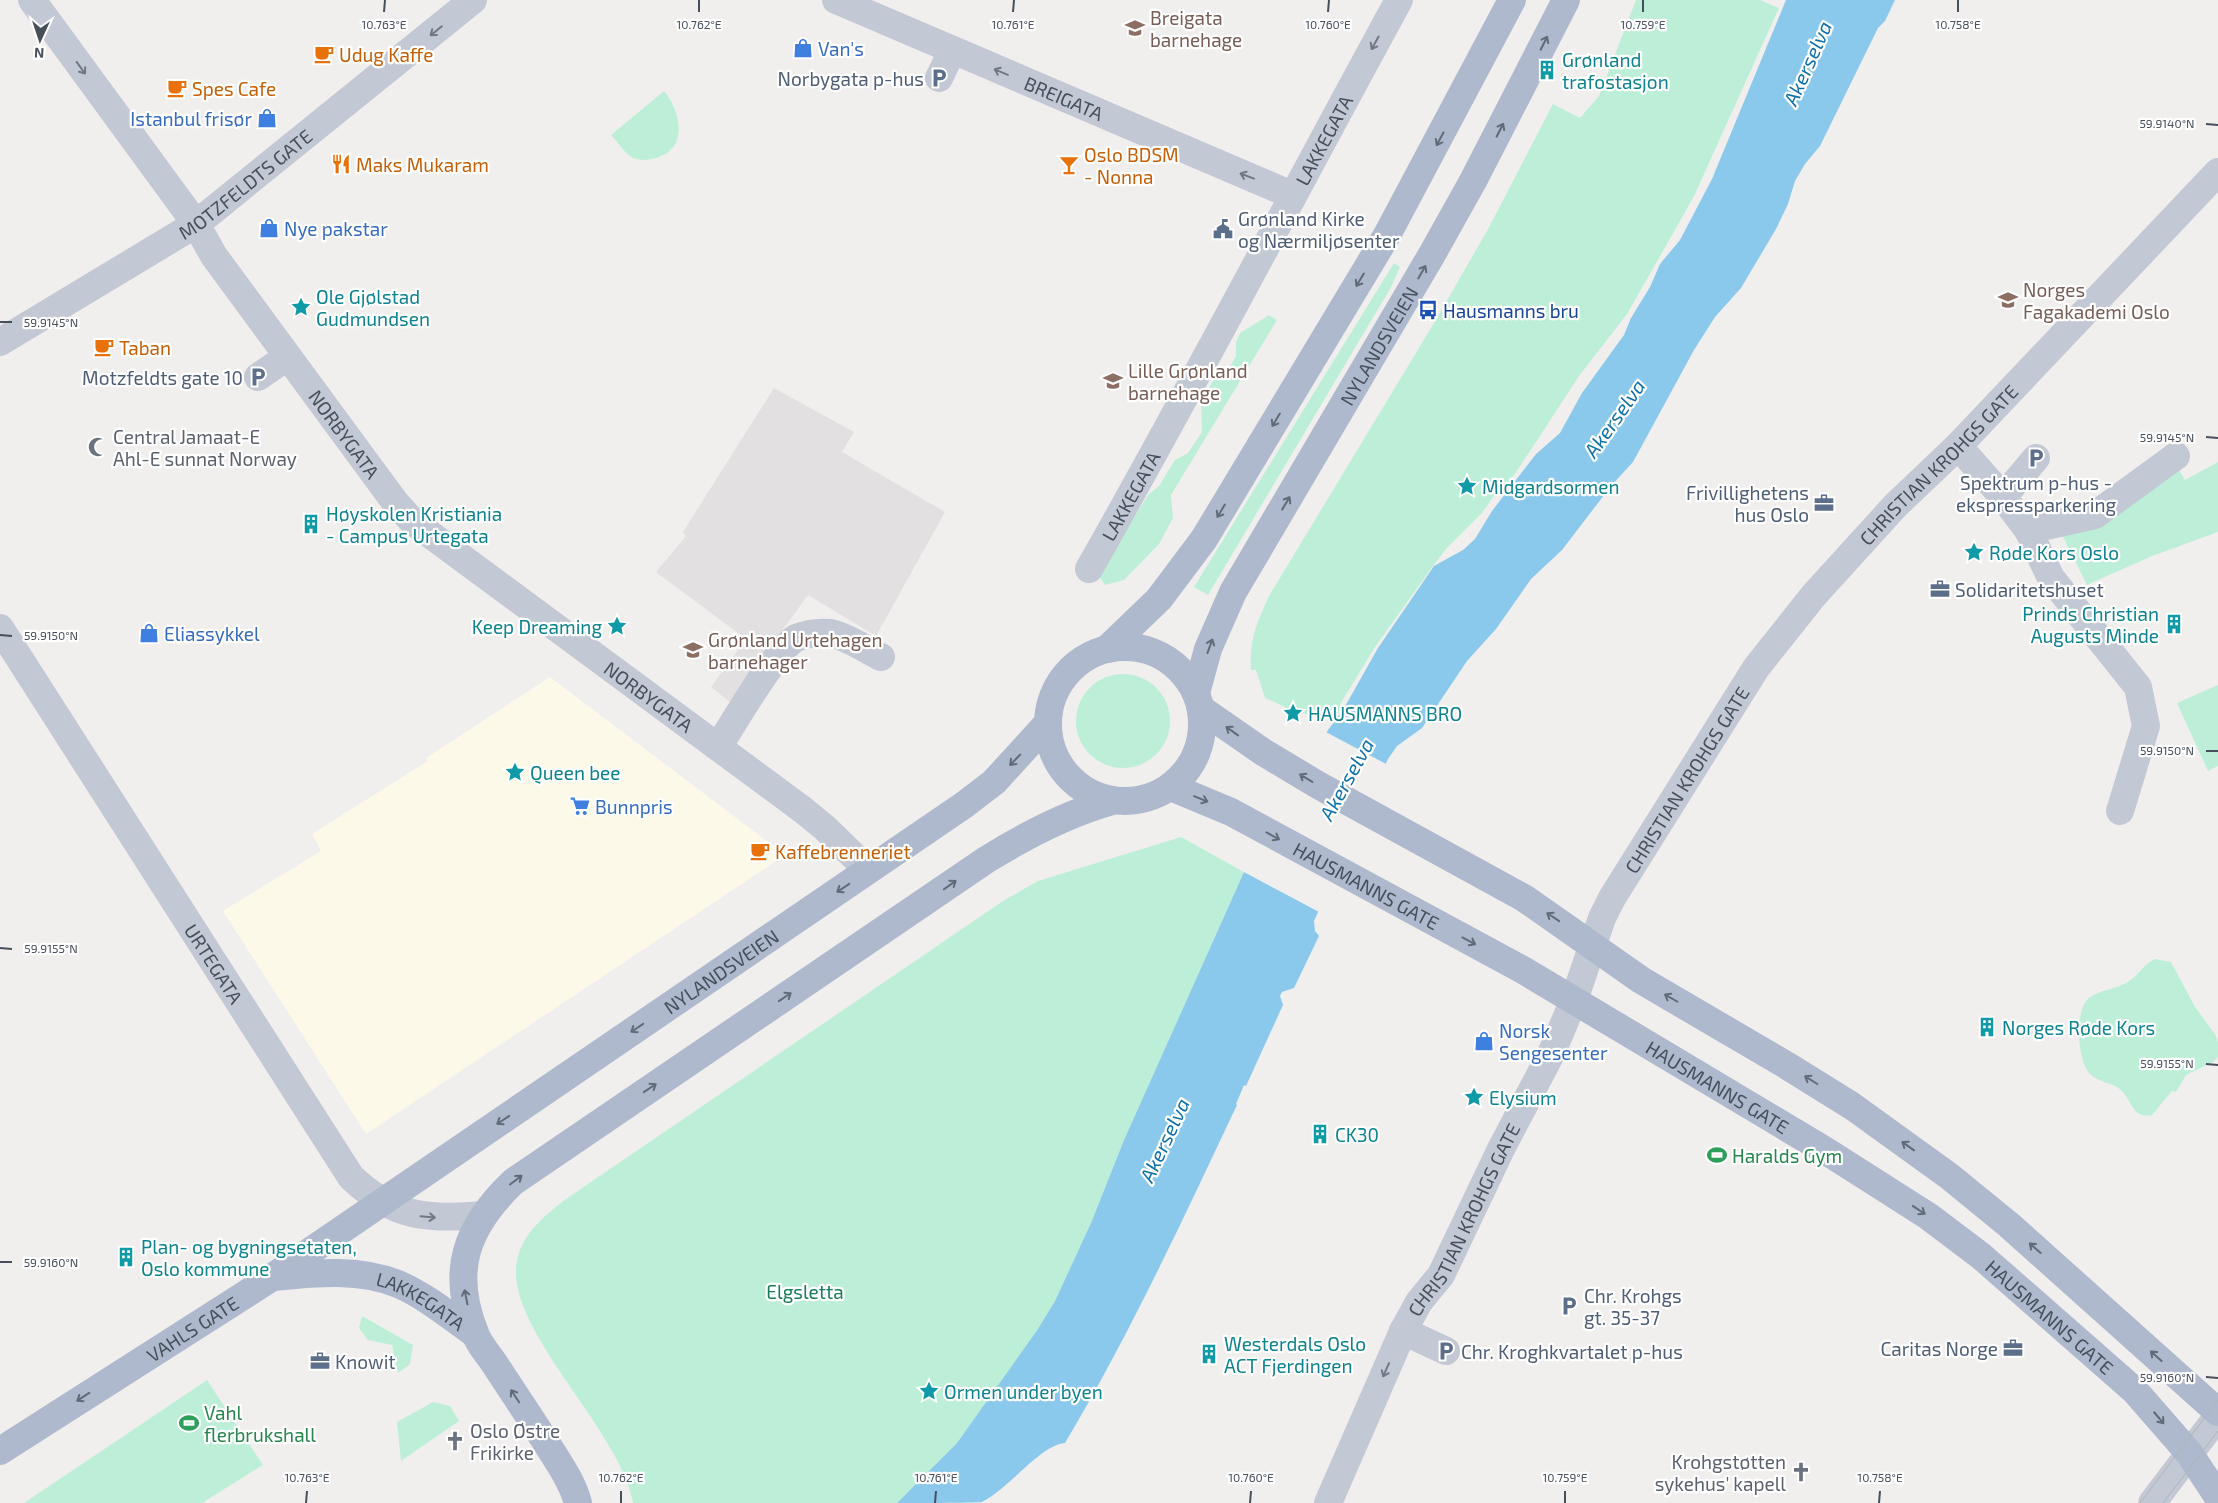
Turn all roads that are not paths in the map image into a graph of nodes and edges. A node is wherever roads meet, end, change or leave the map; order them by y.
1 (32, 0) edge
2 (473, 0) edge
3 (836, 0) edge
4 (1399, 0) edge
5 (1512, 0) edge
6 (1566, 0) edge
7 (952, 51) junction
8 (940, 78) dead end
9 (2218, 172) edge
10 (1292, 195) junction
11 (196, 224) junction
12 (0, 342) edge
13 (287, 357) junction
14 (258, 377) dead end
15 (1958, 446) junction
16 (2176, 456) dead end
17 (2036, 458) dead end
18 (2003, 497) junction
19 (2028, 530) junction
20 (1089, 569) dead end
21 (0, 628) edge
22 (1107, 649) junction
23 (882, 657) dead end
24 (1199, 701) junction
25 (1047, 724) junction
26 (718, 747) junction
27 (1171, 787) junction
28 (1112, 801) junction
29 (2120, 811) dead end
30 (868, 870) junction
31 (1593, 945) junction
32 (1574, 1000) junction
33 (382, 1202) junction
34 (482, 1215) junction
35 (465, 1258) joint
36 (270, 1278) junction
37 (1404, 1331) junction
38 (475, 1334) junction
39 (1446, 1351) dead end
40 (2218, 1414) edge
41 (0, 1451) edge
42 (2189, 1453) junction
43 (2218, 1497) edge
44 (578, 1503) edge
45 (1328, 1503) edge
46 (2152, 1503) edge

1 -> 11 street, NORBYGATA
2 -> 11 street, MOTZFELDTS GATE
3 - 7 street, BREIGATA
4 -> 10 street, LAKKEGATA
5 -> 22 main road, NYLANDSVEIEN
24 -> 6 main road, NYLANDSVEIEN
7 - 8 street
10 -> 7 street, BREIGATA
9 - 15 street, CHRISTIAN KROHGS GATE
10 - 20 street, LAKKEGATA
11 - 12 street, MOTZFELDTS GATE
11 - 13 street, NORBYGATA
13 - 14 street
13 - 26 street, NORBYGATA
15 - 18 street
15 - 31 street, CHRISTIAN KROHGS GATE
16 - 19 street
17 - 18 street
18 - 19 street
19 - 29 street
21 - 33 street, URTEGATA
22 - 24 main road, NYLANDSVEIEN
22 - 25 main road, NYLANDSVEIEN
23 - 26 street
24 - 27 main road, NYLANDSVEIEN
31 -> 24 main road
25 - 28 main road, NYLANDSVEIEN
25 -> 30 main road, NYLANDSVEIEN
26 - 30 street, NORBYGATA
27 - 28 main road, NYLANDSVEIEN
27 -> 32 main road, HAUSMANNS GATE
34 -> 28 main road, NYLANDSVEIEN
30 -> 33 main road, NYLANDSVEIEN
31 - 32 street, CHRISTIAN KROHGS GATE
40 -> 31 main road
32 - 37 street, CHRISTIAN KROHGS GATE
32 -> 42 main road, HAUSMANNS GATE
33 -> 34 street, URTEGATA
33 - 36 main road, VAHLS GATE
34 - 35 main road, NYLANDSVEIEN
38 -> 35 main road, LAKKEGATA
36 - 38 main road, LAKKEGATA
36 -> 41 main road, VAHLS GATE
37 - 39 street
37 -> 45 street, CHRISTIAN KROHGS GATE
44 -> 38 main road, LAKKEGATA
40 - 42 street
42 - 43 main road, HAUSMANNS GATE
42 - 46 street

